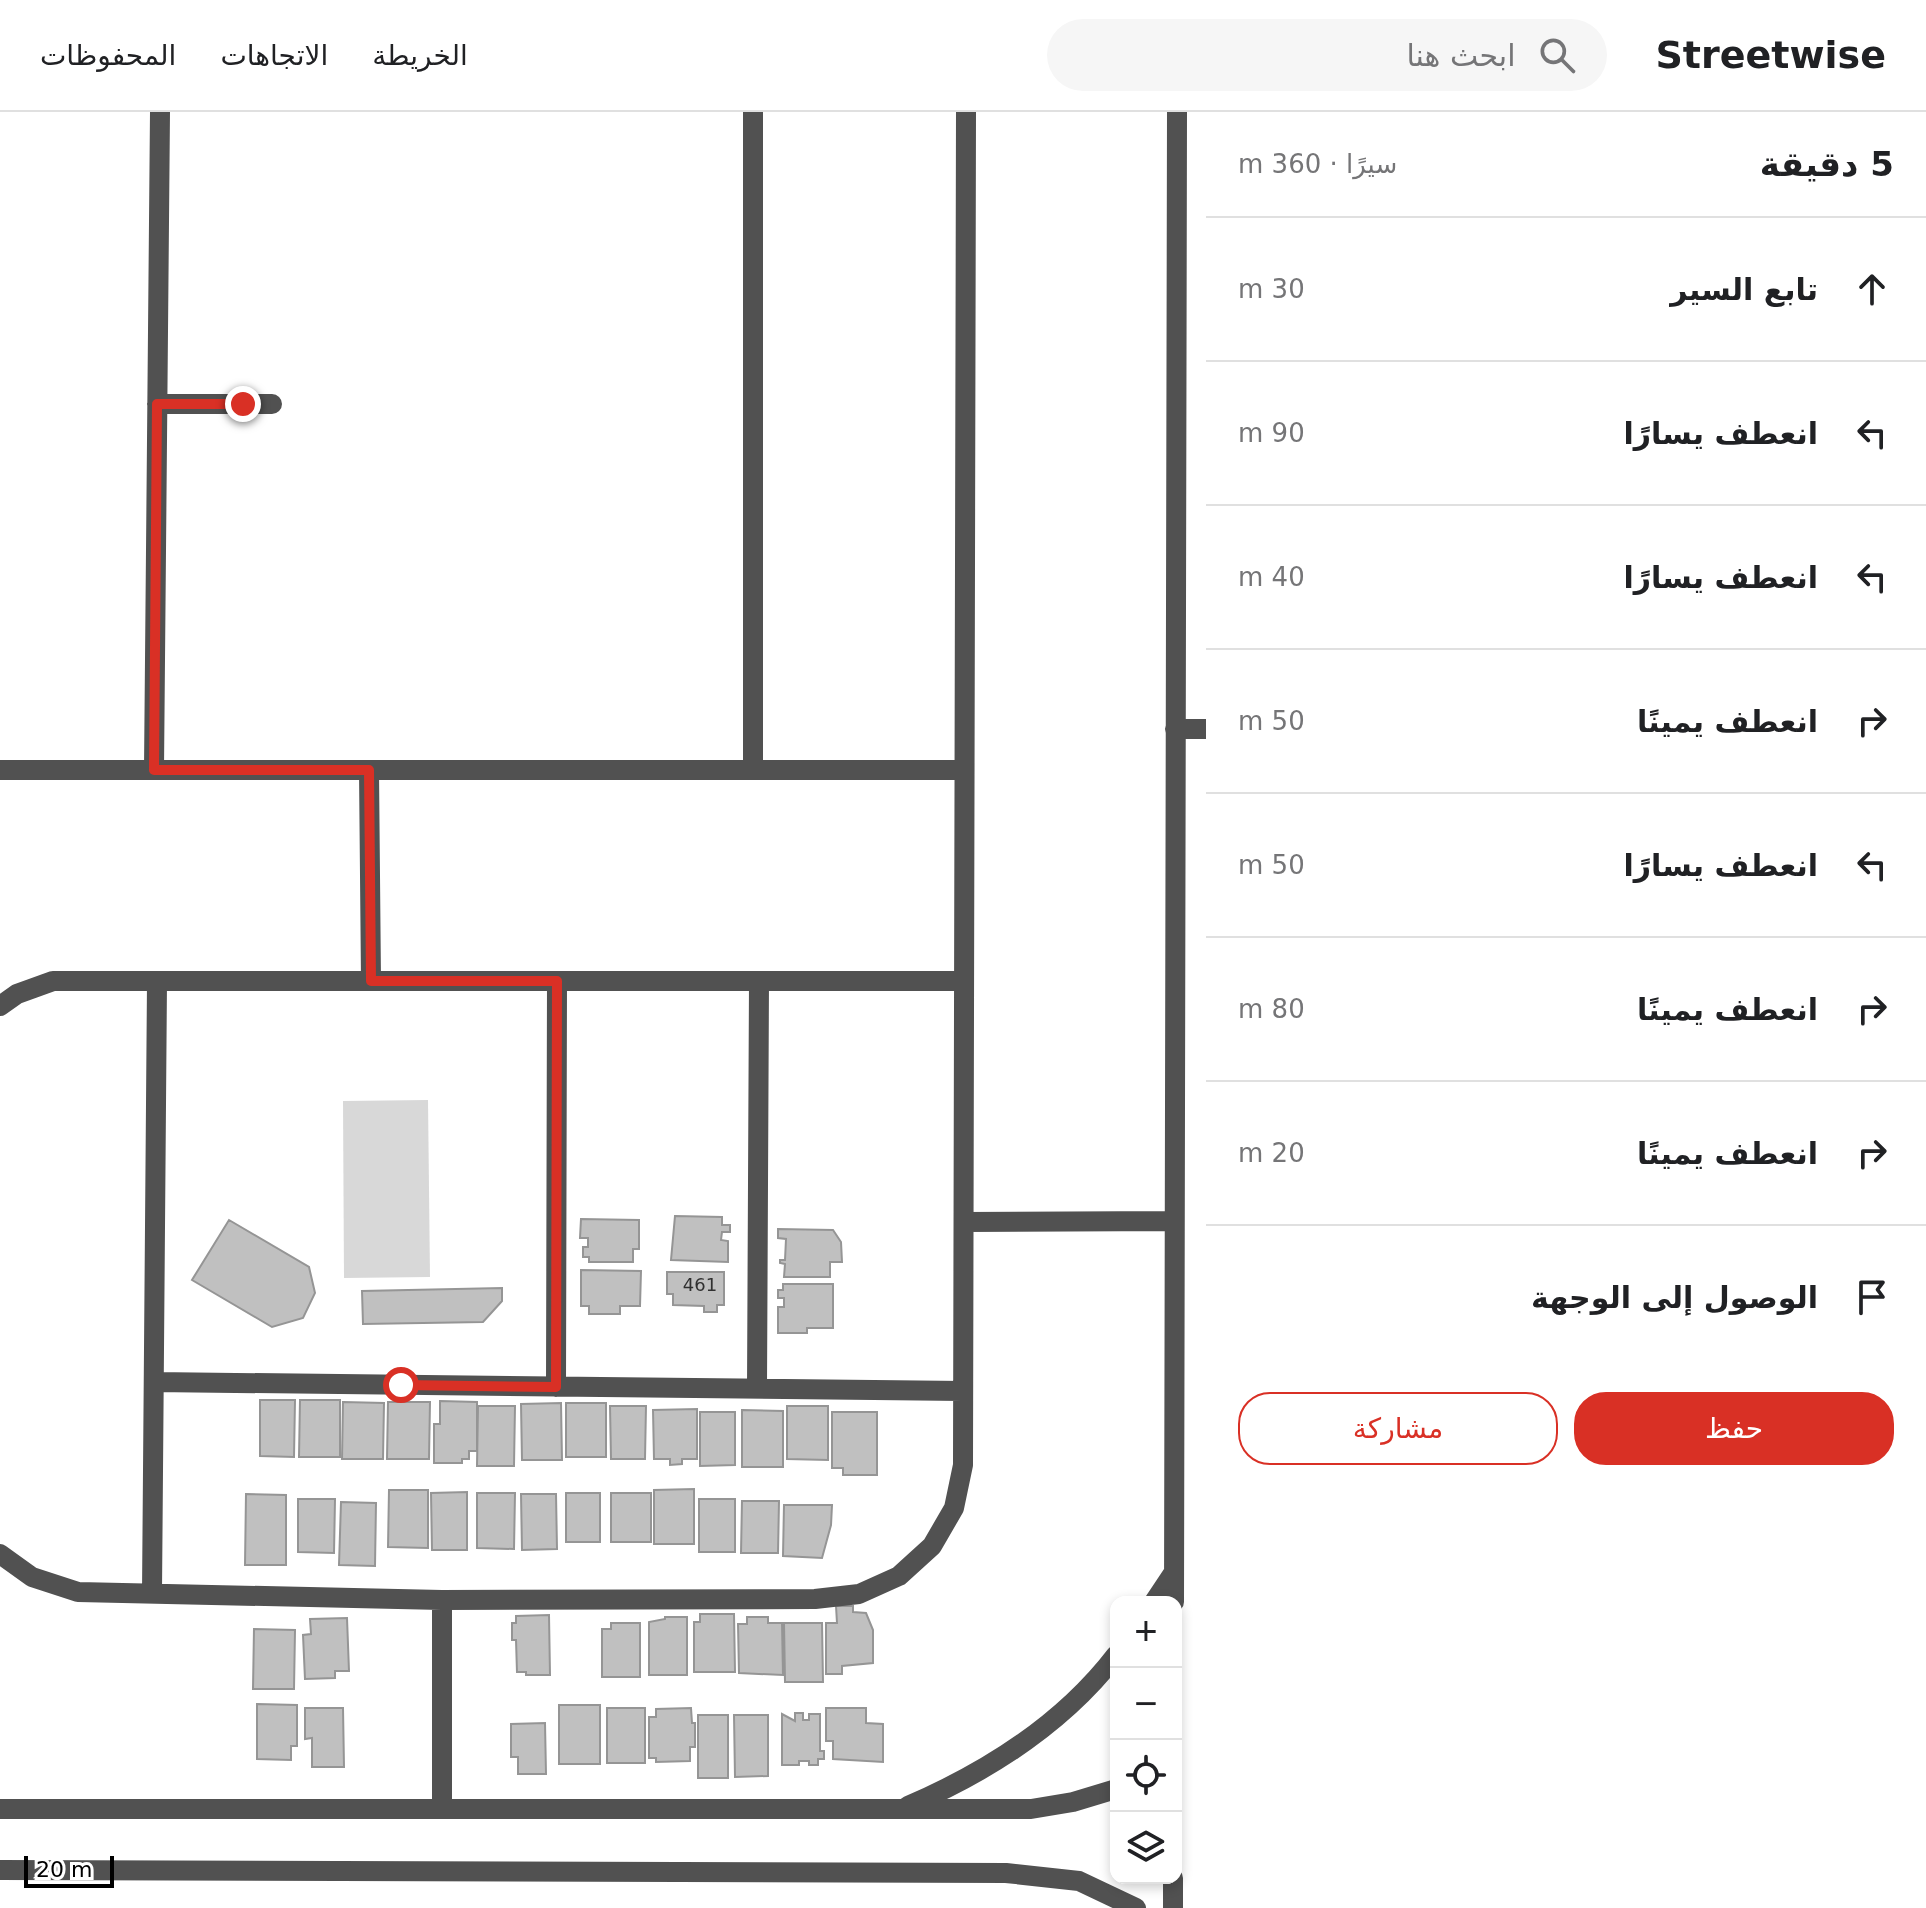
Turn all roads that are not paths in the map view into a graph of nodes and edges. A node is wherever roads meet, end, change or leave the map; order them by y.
1 (160, 112) edge
2 (753, 112) edge
3 (966, 112) edge
4 (1177, 112) edge
5 (157, 404) junction
6 (272, 404) dead end
7 (1175, 729) junction
8 (1206, 729) edge
9 (0, 770) edge
10 (154, 770) junction
11 (369, 770) junction
12 (753, 770) junction
13 (964, 770) junction
14 (371, 981) junction
15 (557, 981) junction
16 (759, 981) junction
17 (964, 981) junction
18 (157, 982) junction
19 (0, 1006) edge
20 (1174, 1221) junction
21 (965, 1222) junction
22 (154, 1382) junction
23 (556, 1387) junction
24 (757, 1388) junction
25 (963, 1391) junction
26 (0, 1554) edge
27 (1174, 1572) junction
28 (152, 1593) junction
29 (1158, 1596) edge
30 (1174, 1596) edge
31 (442, 1600) junction
32 (1110, 1662) edge
33 (1110, 1791) edge
34 (0, 1797) edge
35 (28, 1808) junction
36 (442, 1808) junction
37 (0, 1809) edge
38 (901, 1809) junction
39 (0, 1870) edge
40 (1173, 1884) edge
41 (1136, 1908) edge
42 (1173, 1908) edge

1 - 5 street
2 - 12 street
3 - 13 street
4 - 7 street
5 - 6 street
5 - 10 street
7 - 8 street
7 - 20 street
9 - 10 street
10 - 11 street
11 - 12 street
11 - 14 street
12 - 13 street
13 - 17 street
14 - 15 street
14 - 18 street
15 - 16 street
15 - 23 street
16 - 17 street
16 - 24 street
17 - 21 street
18 - 19 street
18 - 22 street
20 - 21 street
20 - 27 street
21 - 25 street
22 - 23 street
22 - 28 street
23 - 24 street
24 - 25 street
25 - 31 street
26 - 28 street
27 - 29 street
27 - 30 street
28 - 31 street
31 - 36 street
32 - 38 street
33 - 38 street
34 - 35 street
35 - 36 street
35 - 37 street
36 - 38 street
39 - 41 street
40 - 42 street

